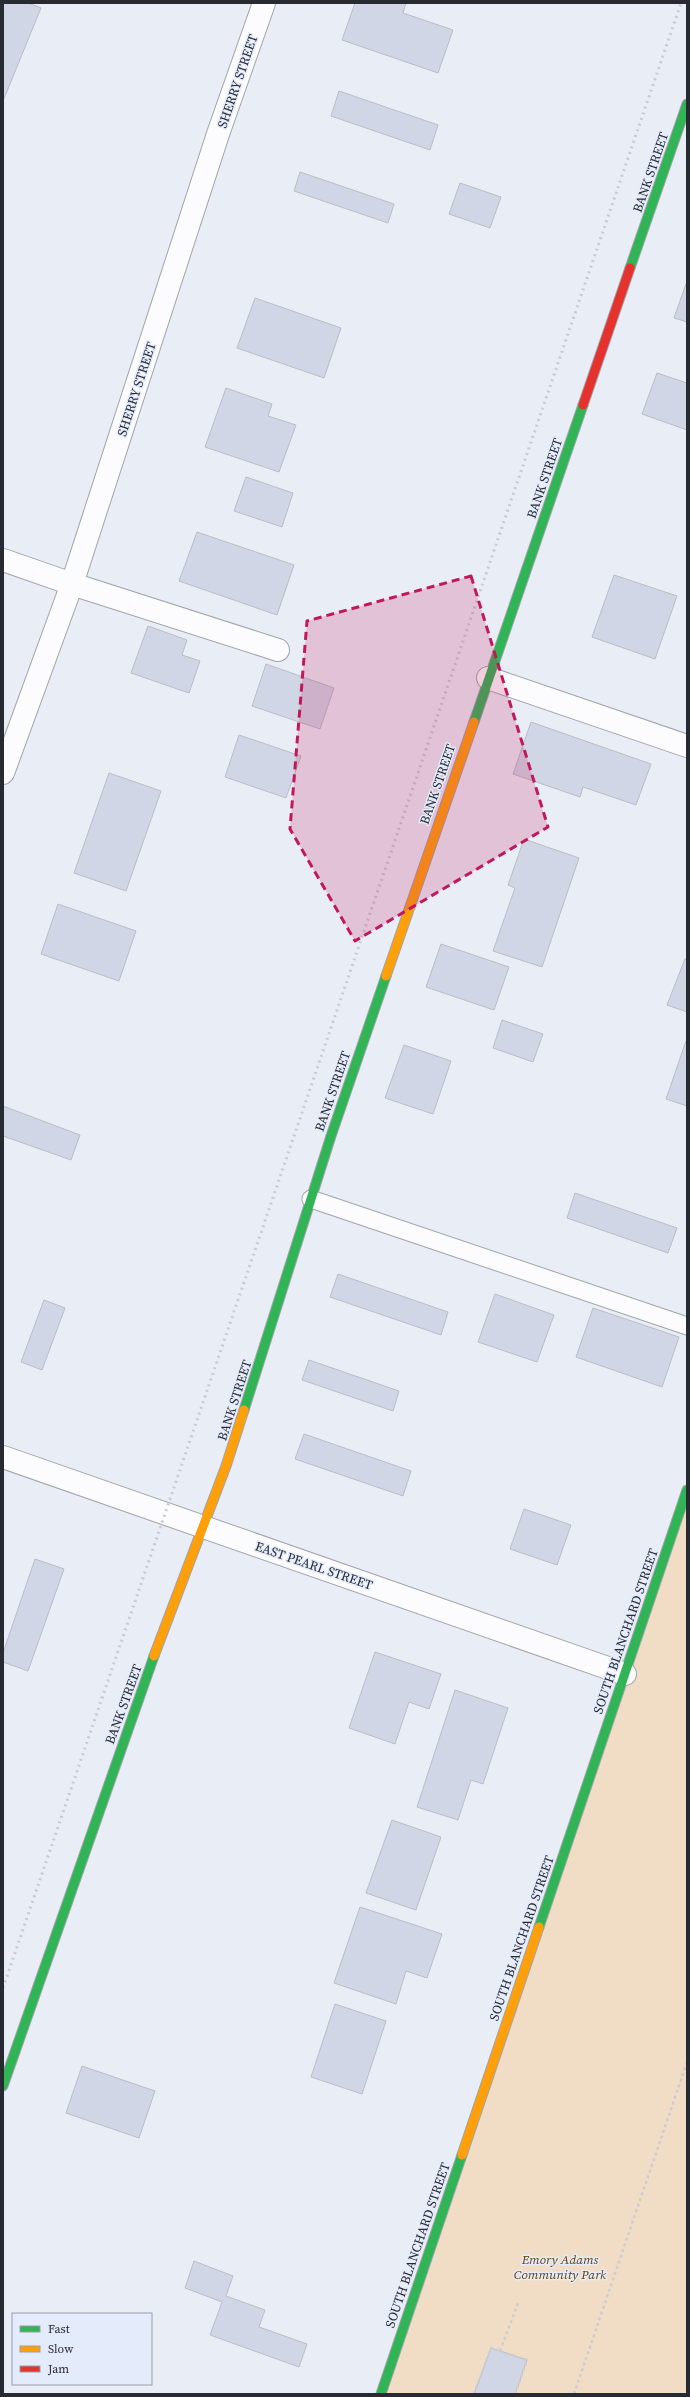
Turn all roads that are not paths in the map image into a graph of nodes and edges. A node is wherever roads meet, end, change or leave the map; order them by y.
1 (264, 3) edge
2 (687, 104) edge
3 (3, 560) edge
4 (72, 584) junction
5 (278, 650) dead end
6 (488, 678) junction
7 (687, 746) edge
8 (3, 774) edge
9 (311, 1199) junction
10 (687, 1326) edge
11 (3, 1456) edge
12 (687, 1490) edge
13 (202, 1526) junction
14 (625, 1674) junction
15 (3, 2086) edge
16 (381, 2394) edge

1 - 4 street, SHERRY STREET
2 - 6 street, BANK STREET
3 - 4 street
4 - 5 street
4 - 8 street, SHERRY STREET
6 - 7 street
6 - 9 street, BANK STREET
9 - 10 lane
9 - 13 street, BANK STREET
11 - 13 street, EAST PEARL STREET
12 - 14 street, SOUTH BLANCHARD STREET
13 - 14 street, EAST PEARL STREET
13 - 15 street, BANK STREET
14 - 16 street, SOUTH BLANCHARD STREET

